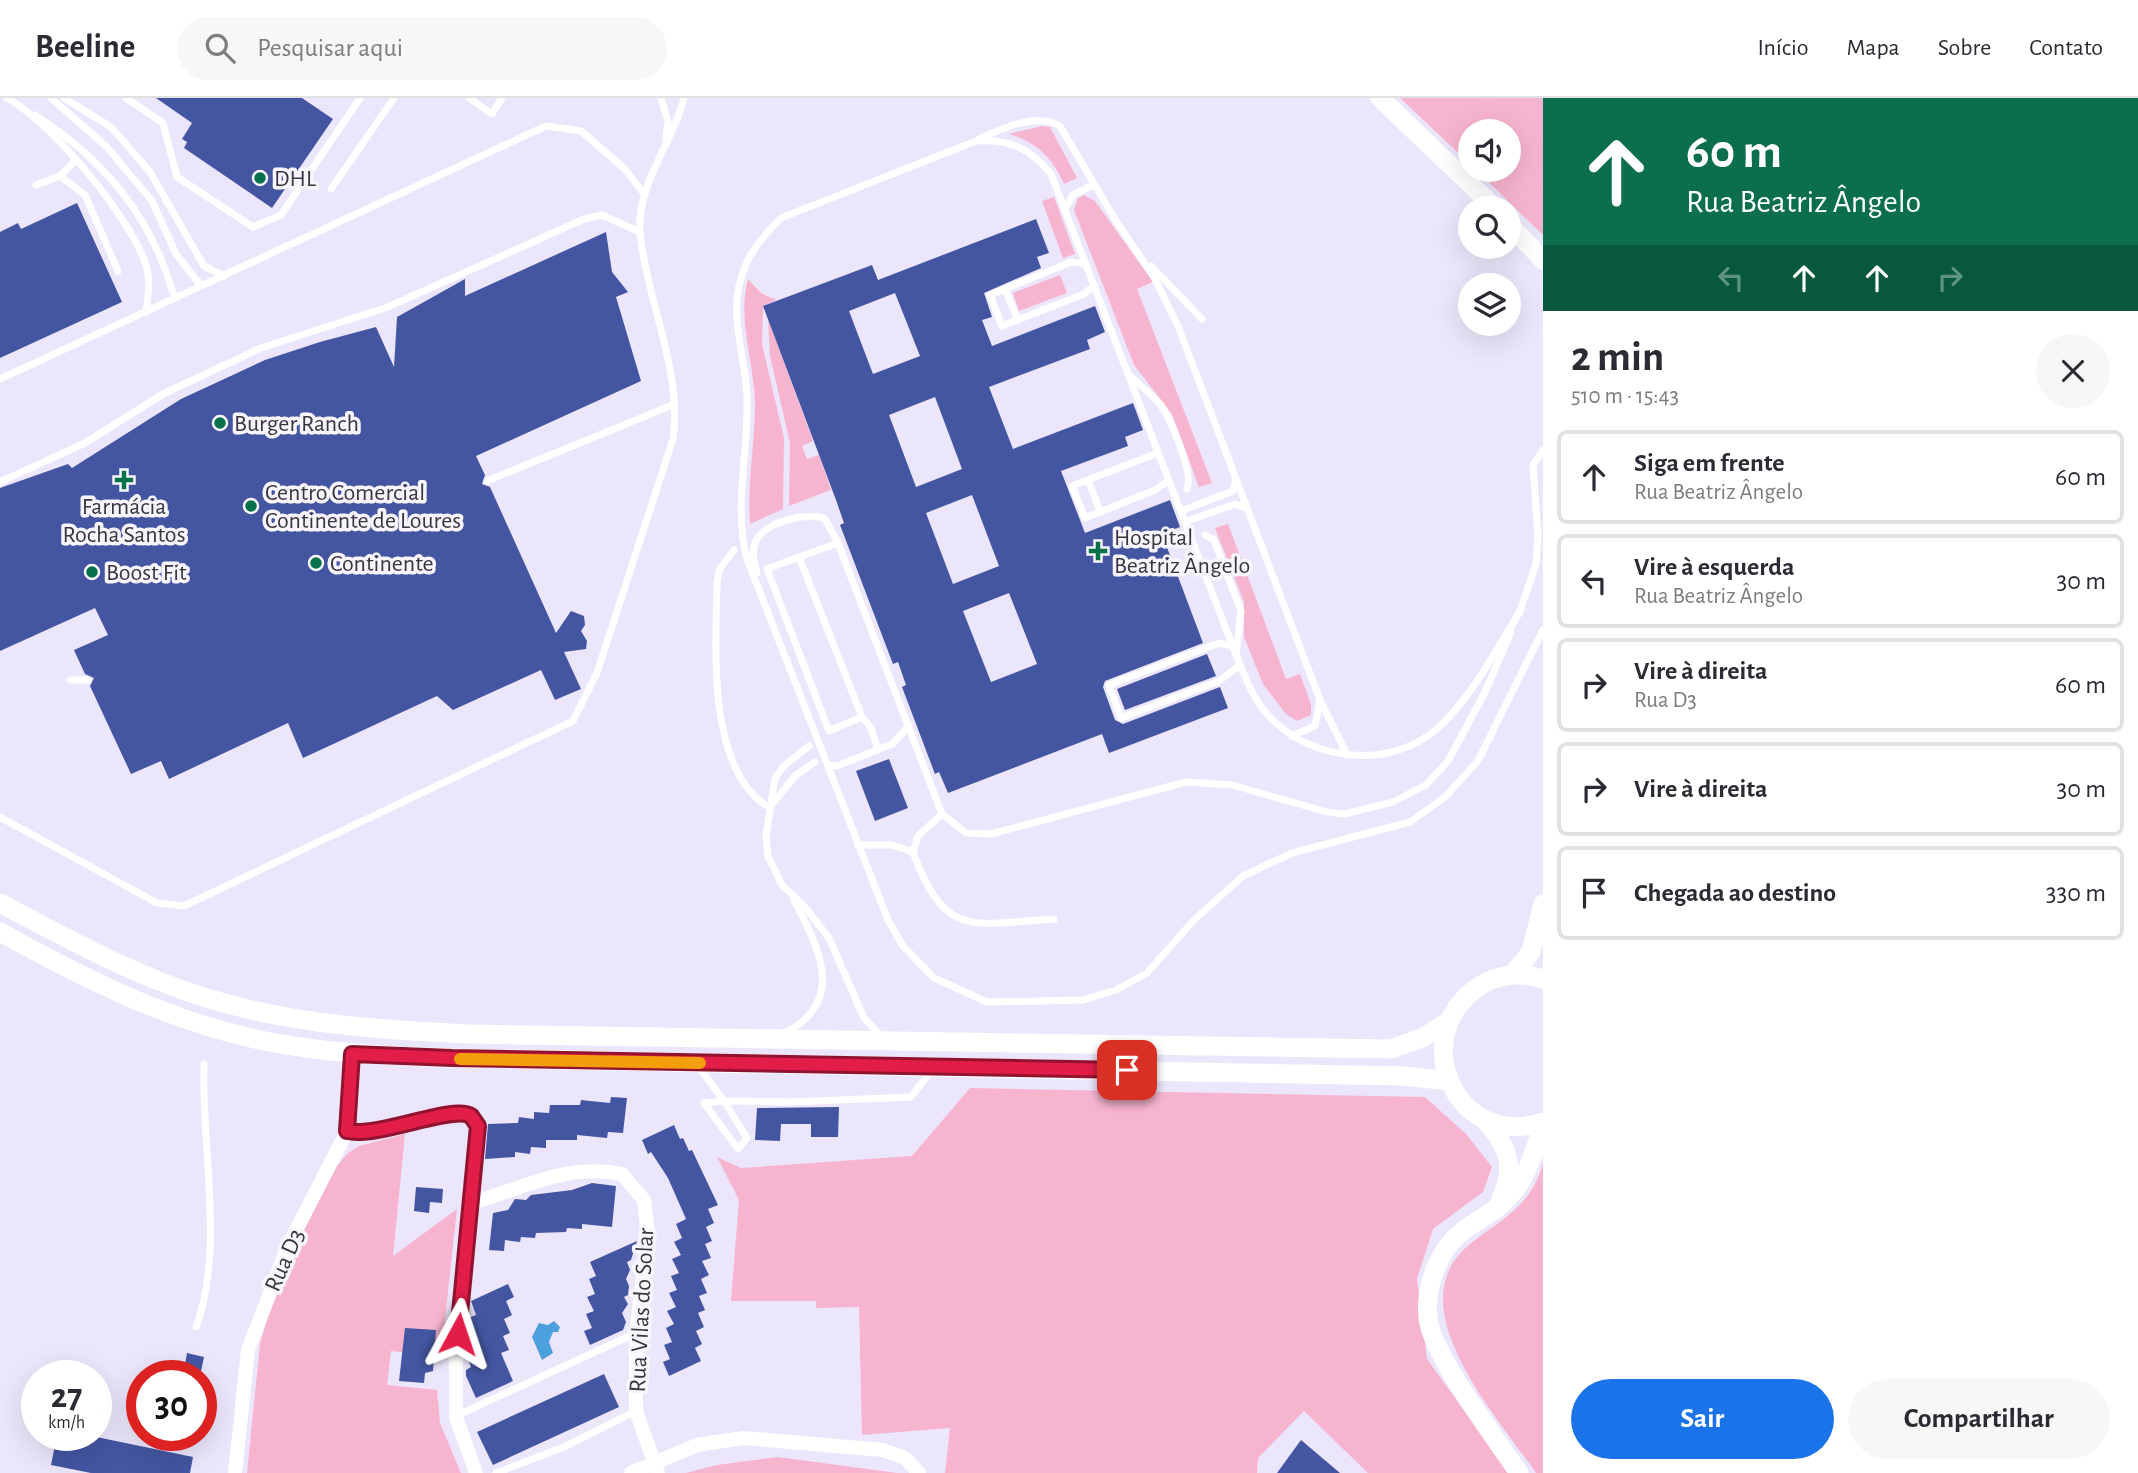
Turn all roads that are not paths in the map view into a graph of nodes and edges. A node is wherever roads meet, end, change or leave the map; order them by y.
1 (7, 98) edge
2 (51, 98) edge
3 (64, 98) edge
4 (126, 98) edge
5 (360, 98) edge
6 (394, 98) edge
7 (468, 98) edge
8 (502, 98) edge
9 (661, 98) edge
10 (684, 98) edge
11 (1380, 98) edge
12 (20, 106) junction
13 (976, 141) junction
14 (665, 144) junction
15 (75, 161) junction
16 (60, 176) junction
17 (36, 185) dead end
18 (1093, 185) junction
19 (331, 189) dead end
20 (644, 194) junction
21 (1482, 196) edge
22 (1065, 209) junction
23 (640, 232) junction
24 (1521, 237) edge
25 (1138, 253) junction
26 (1543, 260) edge
27 (1086, 264) junction
28 (118, 271) dead end
29 (224, 276) junction
30 (198, 282) dead end
31 (1095, 285) junction
32 (1005, 289) junction
33 (173, 293) dead end
34 (146, 312) junction
35 (1202, 319) dead end
36 (1018, 320) junction
37 (1128, 375) junction
38 (0, 379) edge
39 (675, 404) junction
40 (1543, 450) edge
41 (1158, 453) junction
42 (1088, 480) junction
43 (1169, 480) junction
44 (1236, 480) junction
45 (487, 481) dead end
46 (0, 482) edge
47 (1187, 489) dead end
48 (1248, 509) junction
49 (1181, 511) junction
50 (1100, 512) junction
51 (1540, 519) edge
52 (1185, 522) junction
53 (1205, 535) dead end
54 (838, 543) junction
55 (734, 550) dead end
56 (799, 557) junction
57 (1539, 565) edge
58 (758, 583) junction
59 (1521, 610) junction
60 (1543, 630) edge
61 (1233, 646) junction
62 (1236, 656) junction
63 (1240, 666) junction
64 (71, 680) dead end
65 (88, 680) dead end
66 (1320, 700) junction
67 (862, 717) junction
68 (909, 726) junction
69 (1292, 736) junction
70 (809, 746) dead end
71 (878, 749) junction
72 (1347, 755) junction
73 (815, 762) dead end
74 (828, 765) junction
75 (770, 808) junction
76 (942, 814) junction
77 (0, 817) edge
78 (858, 845) junction
79 (913, 852) junction
80 (792, 896) junction
81 (0, 903) edge
82 (1543, 904) edge
83 (1054, 919) dead end
84 (0, 932) edge
85 (1513, 974) junction
86 (1543, 979) edge
87 (1449, 1021) junction
88 (772, 1039) junction
89 (895, 1041) junction
90 (352, 1054) junction
91 (695, 1063) junction
92 (204, 1064) dead end
93 (934, 1067) junction
94 (1449, 1081) junction
95 (724, 1101) junction
96 (1484, 1119) junction
97 (1543, 1124) edge
98 (347, 1131) junction
99 (472, 1203) junction
100 (1497, 1209) junction
101 (196, 1327) dead end
102 (636, 1334) junction
103 (636, 1411) junction
104 (456, 1417) junction
105 (656, 1468) edge
106 (235, 1473) edge
107 (476, 1473) edge
108 (496, 1473) edge
109 (631, 1473) edge
110 (919, 1473) edge
111 (1519, 1473) edge

1 - 12 lane
2 - 30 lane
3 - 29 lane
4 - 5 lane
6 - 19 lane
7 - 8 lane
9 - 14 lane
10 - 14 lane
11 - 21 main road
12 - 15 lane
12 - 33 lane
13 - 18 lane
13 - 22 lane
13 - 58 lane
14 - 20 lane
15 - 16 lane
15 - 34 lane
16 - 17 lane
16 - 28 lane
18 - 22 lane
18 - 25 lane
20 - 23 lane
20 - 29 lane
22 - 27 lane
23 - 39 lane
23 - 46 lane
24 - 26 main road
25 - 35 lane
25 - 44 lane
27 - 31 lane
27 - 32 lane
29 - 34 lane
31 - 36 lane
31 - 37 lane
32 - 36 lane
32 - 36 lane
34 - 38 lane
37 - 41 lane
37 - 47 lane
39 - 45 lane
39 - 77 lane
40 - 51 lane
41 - 42 lane
41 - 43 lane
42 - 50 lane
42 - 50 lane
43 - 49 lane
43 - 50 lane
44 - 48 lane
44 - 49 lane
48 - 52 lane
48 - 66 lane
49 - 52 lane
51 - 57 lane
52 - 61 lane
53 - 62 lane
54 - 56 lane
54 - 58 lane
54 - 68 lane
55 - 75 lane
56 - 67 lane
56 - 67 lane
57 - 59 lane
58 - 74 lane
59 - 72 lane
59 - 76 lane
60 - 78 lane
61 - 62 lane
61 - 63 lane
62 - 63 lane
63 - 69 lane
64 - 65 lane
66 - 69 lane
66 - 72 lane
67 - 71 lane
68 - 71 lane
68 - 76 lane
69 - 72 lane
70 - 75 lane
71 - 74 lane
73 - 75 lane
74 - 78 lane
75 - 80 lane
76 - 79 lane
78 - 79 lane
79 - 83 lane
80 - 88 lane
80 - 89 lane
81 - 88 main road
82 - 85 main road
84 - 90 main road
85 - 86 main road
85 - 87 main road
87 - 89 main road
87 - 94 main road
88 - 89 main road
90 - 91 main road
90 - 98 street, Rua D3
91 - 93 main road
91 - 95 lane
92 - 101 lane
93 - 94 main road
93 - 95 lane
94 - 96 main road
95 - 95 lane
96 - 97 main road
96 - 100 main road
97 - 100 main road
98 - 99 street
98 - 106 street, Rua D3
99 - 102 street, Rua Vilas do Solar
99 - 104 street
100 - 111 main road
102 - 103 street, Rua Vilas do Solar
102 - 104 lane
103 - 105 street, Rua Vilas do Solar
103 - 108 lane
104 - 107 street
105 - 109 street
105 - 110 street

